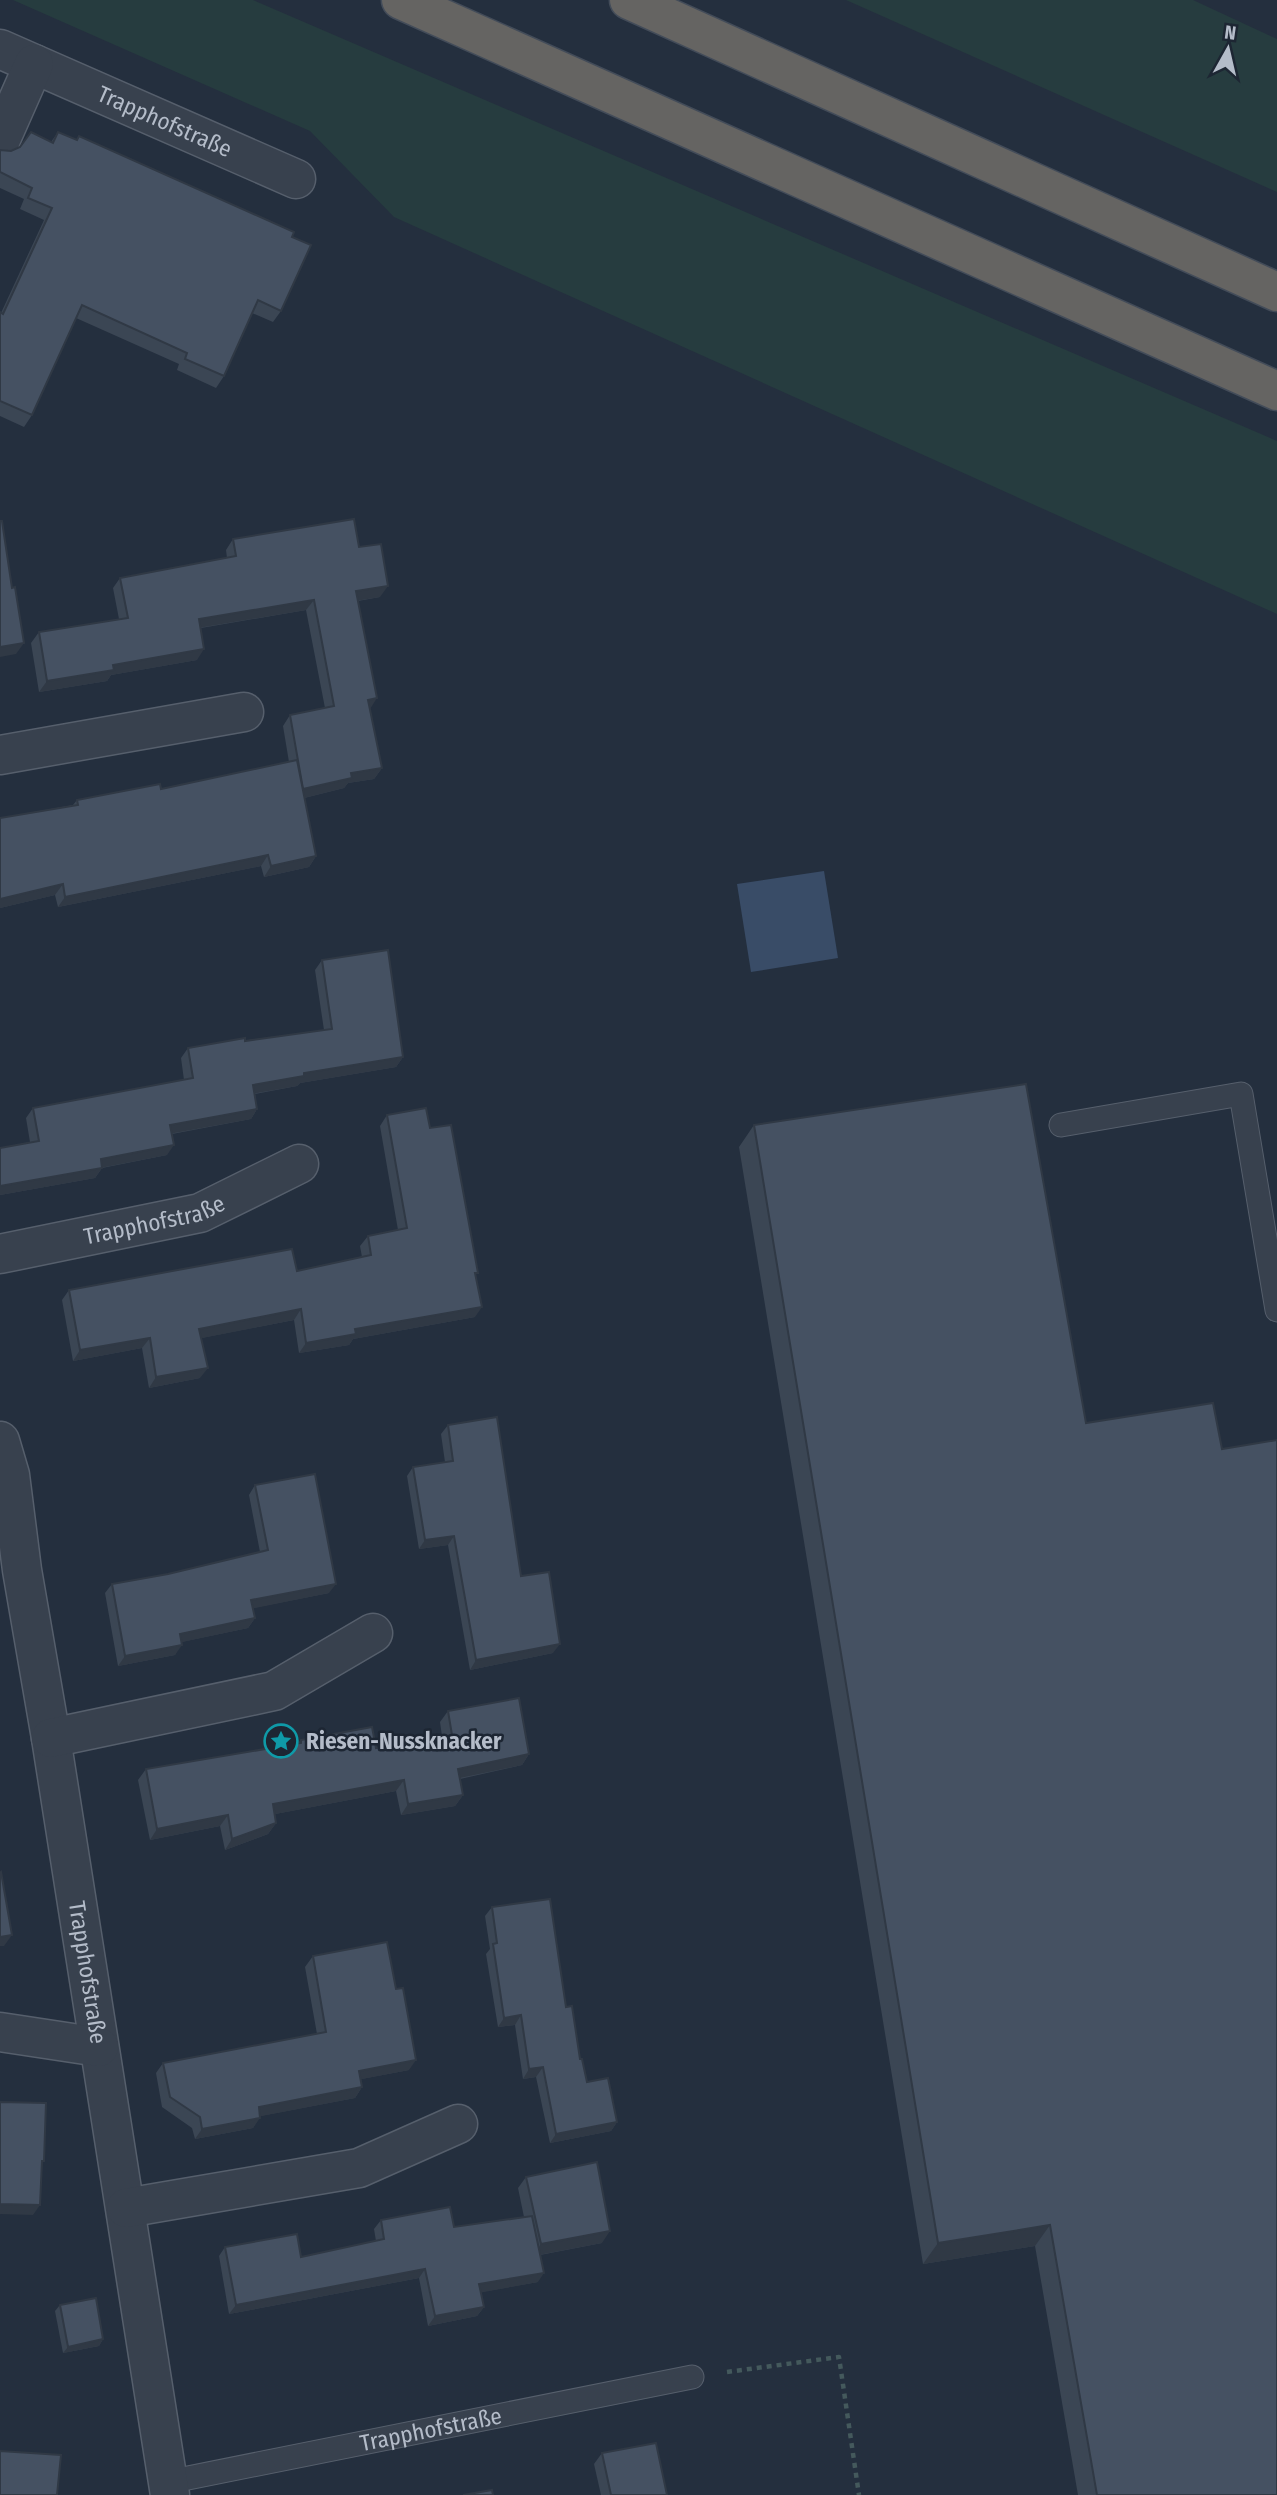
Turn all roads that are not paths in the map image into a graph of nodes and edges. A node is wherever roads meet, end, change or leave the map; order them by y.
1 (401, 0) edge
2 (629, 0) edge
3 (17, 57) edge
4 (0, 141) edge
5 (296, 179) dead end
6 (1277, 292) edge
7 (1277, 391) edge
8 (244, 712) dead end
9 (0, 755) edge
10 (1061, 1125) dead end
11 (299, 1164) dead end
12 (0, 1254) edge
13 (1277, 1310) edge
14 (0, 1441) edge
15 (373, 1633) dead end
16 (51, 1738) junction
17 (0, 2032) edge
18 (99, 2047) junction
19 (458, 2124) dead end
20 (126, 2208) junction
21 (692, 2377) road end
22 (169, 2488) edge

1 - 7 highway
2 - 6 highway
3 - 4 street, Trapphofstraße
3 - 5 street, Trapphofstraße
8 - 9 street
10 - 13 lane
11 - 12 street, Trapphofstraße
14 - 16 street, Trapphofstraße
15 - 16 street
16 - 18 street, Trapphofstraße
17 - 18 street
18 - 20 street, Trapphofstraße
19 - 20 street
20 - 22 street, Trapphofstraße
21 - 22 lane, Trapphofstraße

